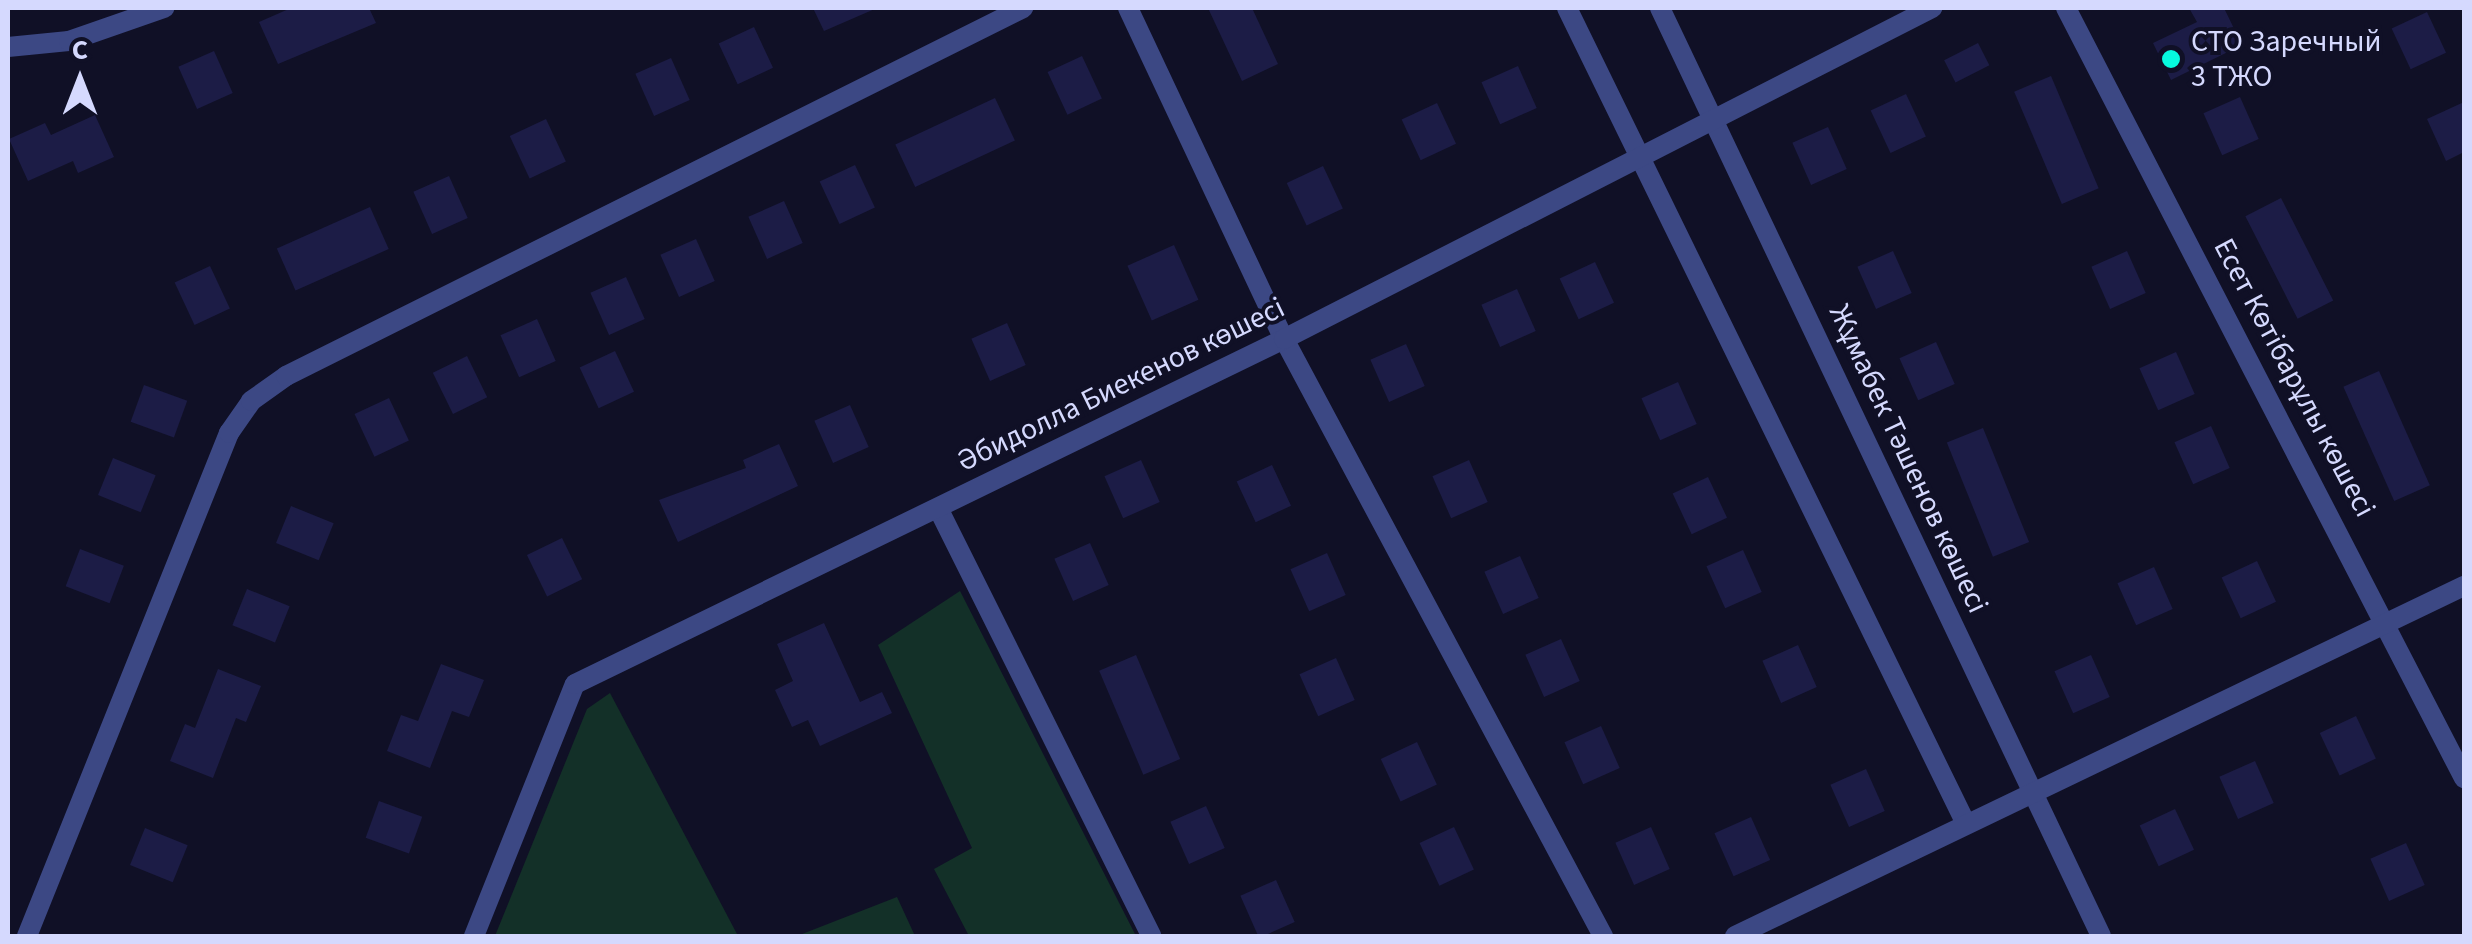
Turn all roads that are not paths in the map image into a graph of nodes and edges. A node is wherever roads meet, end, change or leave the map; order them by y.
1 (164, 8) edge
2 (1023, 8) edge
3 (1128, 8) edge
4 (1567, 8) edge
5 (1660, 8) edge
6 (1932, 8) edge
7 (2066, 8) edge
8 (8, 47) edge
9 (1714, 117) junction
10 (1639, 154) junction
11 (1284, 339) junction
12 (938, 508) junction
13 (2464, 586) edge
14 (2386, 619) junction
15 (2464, 778) edge
16 (2031, 792) junction
17 (1966, 824) junction
18 (27, 936) edge
19 (474, 936) edge
20 (1151, 936) edge
21 (1603, 936) edge
22 (1735, 936) edge
23 (2101, 936) edge

1 - 8 street
2 - 18 street
3 - 11 street
4 - 10 street
5 - 9 street, Жұмабек Тәшенов көшесі
6 - 9 street, Әбидолла Биекенов көшесі
7 - 14 street, Есет Көтібарұлы көшесі
9 - 10 street, Әбидолла Биекенов көшесі
9 - 16 street, Жұмабек Тәшенов көшесі
10 - 11 street, Әбидолла Биекенов көшесі
10 - 17 street
11 - 12 street, Әбидолла Биекенов көшесі
11 - 21 street
12 - 19 street, Әбидолла Биекенов көшесі
12 - 20 street
13 - 14 street
14 - 15 street, Есет Көтібарұлы көшесі
14 - 16 street
16 - 17 street
16 - 23 street, Жұмабек Тәшенов көшесі
17 - 22 street

